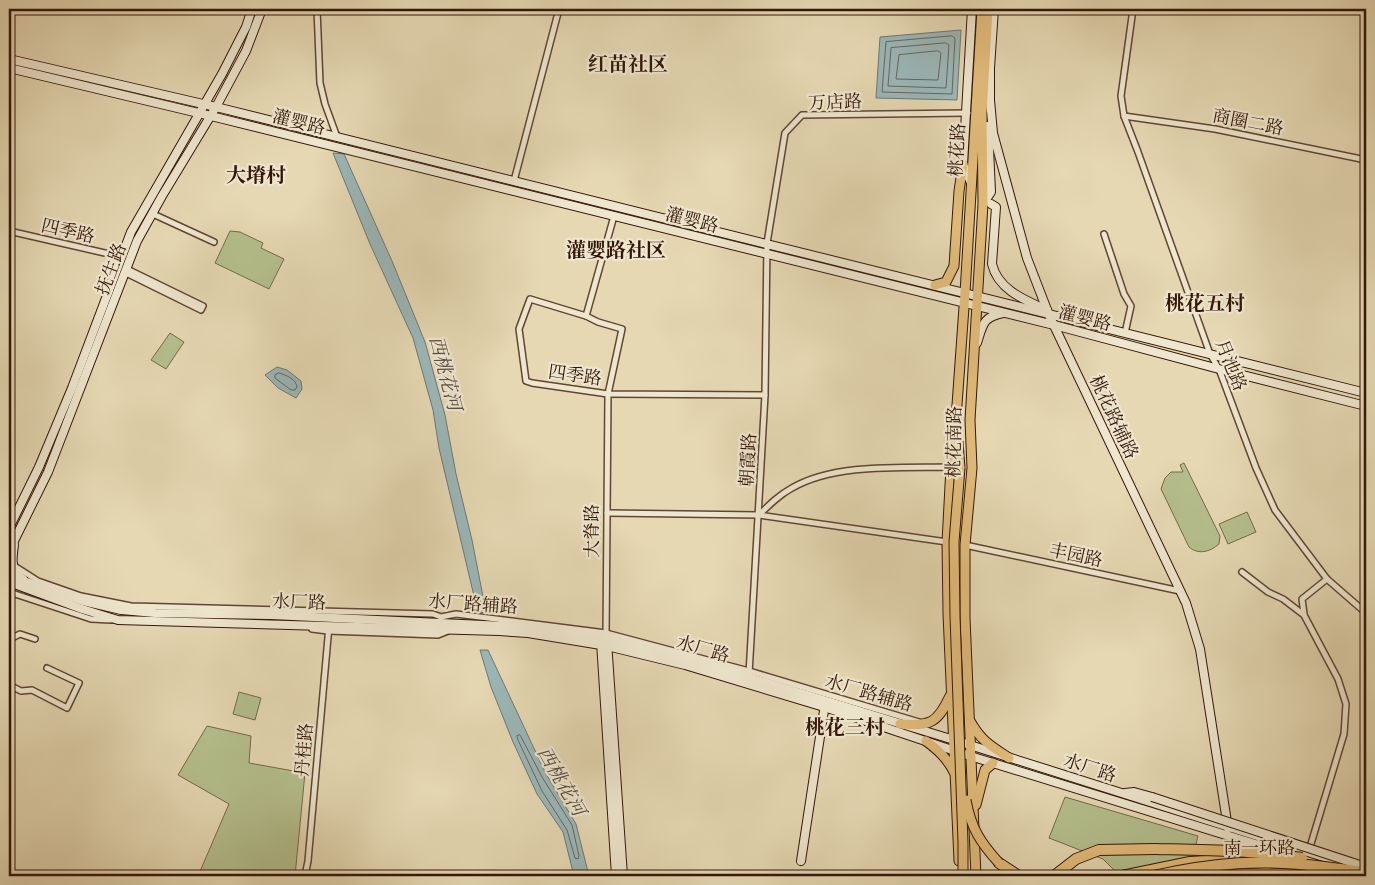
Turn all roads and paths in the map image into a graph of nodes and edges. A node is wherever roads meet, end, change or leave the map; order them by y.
1 (252, 9) edge
2 (262, 9) edge
3 (317, 9) edge
4 (559, 9) edge
5 (972, 9) edge
6 (982, 9) edge
7 (988, 9) edge
8 (994, 9) edge
9 (1133, 9) edge
10 (9, 59) edge
11 (9, 68) edge
12 (205, 105) junction
13 (216, 107) junction
14 (200, 113) junction
15 (971, 113) junction
16 (211, 116) junction
17 (1124, 116) junction
18 (337, 137) junction
19 (1366, 160) edge
20 (963, 164) junction
21 (990, 166) junction
22 (1002, 166) junction
23 (514, 181) junction
24 (971, 184) junction
25 (987, 204) junction
26 (153, 214) junction
27 (614, 216) junction
28 (9, 231) edge
29 (1104, 234) dead end
30 (214, 242) dead end
31 (767, 243) junction
32 (767, 254) junction
33 (122, 257) junction
34 (126, 271) junction
35 (935, 285) junction
36 (965, 293) junction
37 (977, 301) junction
38 (964, 303) junction
39 (1048, 312) junction
40 (1005, 313) junction
41 (586, 316) junction
42 (1054, 325) junction
43 (1125, 333) junction
44 (974, 352) junction
45 (1210, 354) junction
46 (1219, 369) junction
47 (1366, 393) edge
48 (608, 394) junction
49 (765, 395) junction
50 (1366, 406) edge
51 (970, 420) junction
52 (958, 468) junction
53 (607, 513) junction
54 (759, 515) junction
55 (12, 519) edge
56 (9, 528) edge
57 (15, 538) junction
58 (947, 542) junction
59 (965, 546) junction
60 (9, 551) edge
61 (12, 564) junction
62 (1242, 572) dead end
63 (9, 576) edge
64 (1327, 578) junction
65 (9, 583) edge
66 (28, 584) junction
67 (1181, 591) junction
68 (9, 592) edge
69 (1366, 613) edge
70 (1304, 615) junction
71 (245, 624) junction
72 (329, 628) junction
73 (34, 639) dead end
74 (604, 640) junction
75 (9, 646) edge
76 (47, 668) dead end
77 (748, 678) junction
78 (9, 685) edge
79 (952, 694) junction
80 (824, 706) junction
81 (969, 719) junction
82 (900, 724) junction
83 (927, 724) junction
84 (954, 740) junction
85 (926, 741) junction
86 (970, 745) junction
87 (954, 750) junction
88 (970, 756) junction
89 (1009, 758) junction
90 (992, 762) junction
91 (955, 775) junction
92 (1118, 793) junction
93 (973, 820) junction
94 (1229, 832) junction
95 (1310, 848) junction
96 (801, 861) dead end
97 (1265, 861) junction
98 (999, 862) joint
99 (1363, 872) edge
100 (304, 876) edge
101 (616, 876) edge
102 (623, 876) edge
103 (962, 876) edge
104 (976, 876) edge
105 (1019, 876) edge
106 (1054, 876) edge
107 (1122, 876) edge
108 (1153, 876) edge
109 (1198, 876) edge
110 (1325, 876) edge

1 - 12 main road, 抚生路
2 - 13 main road, 抚生路
3 - 18 street
4 - 23 street
5 - 15 main road
6 - 15 main road, 桃花路
7 - 21 main road
7 - 25 main road, 桃花南路
8 - 22 main road, 桃花路辅路
9 - 17 street, 月池路
10 - 12 main road, 灌婴路
11 - 14 main road, 灌婴路
12 - 13 main road, 灌婴路
12 - 14 main road, 抚生路
13 - 16 main road, 抚生路
13 - 18 main road, 灌婴路
14 - 16 main road, 灌婴路
14 - 33 main road, 抚生路
15 - 20 main road
15 - 24 main road, 桃花路
15 - 31 street, 万店路
16 - 26 main road, 抚生路
16 - 27 main road, 灌婴路
17 - 19 street, 商圈二路
17 - 45 street, 月池路
18 - 23 main road, 灌婴路
20 - 24 main road
20 - 35 main road
21 - 22 street
21 - 25 main road
22 - 39 main road, 桃花路辅路
23 - 31 main road, 灌婴路
24 - 36 main road, 桃花路
25 - 37 main road, 桃花南路
25 - 39 main road
26 - 30 street
26 - 34 main road, 抚生路
27 - 32 main road, 灌婴路
27 - 41 street
28 - 33 street, 四季路
29 - 43 street
31 - 32 street, 朝霞路
31 - 35 main road, 灌婴路
32 - 38 main road, 灌婴路
32 - 49 street, 朝霞路
33 - 55 main road, 抚生路
34 - 34 street
34 - 57 main road, 抚生路
35 - 36 main road, 灌婴路
36 - 37 main road, 灌婴路
36 - 38 main road, 桃花南路
37 - 38 main road, 灌婴路
37 - 39 main road, 灌婴路
37 - 40 main road, 灌婴路
37 - 44 main road, 桃花南路
38 - 52 main road, 桃花南路
39 - 42 main road, 桃花路辅路
39 - 43 main road, 灌婴路
40 - 42 main road, 灌婴路
40 - 44 main road
41 - 48 street, 大脊路
41 - 48 street, 四季路
42 - 46 main road, 灌婴路
42 - 67 main road, 桃花路辅路
43 - 45 main road, 灌婴路
44 - 51 main road, 桃花南路
45 - 46 street, 月池路
45 - 47 main road, 灌婴路
46 - 50 main road, 灌婴路
46 - 64 street, 月池路
48 - 49 street, 四季路
48 - 53 street, 大脊路
49 - 54 street, 朝霞路
51 - 52 main road
51 - 59 main road, 桃花南路
52 - 54 street
52 - 58 main road, 桃花南路
52 - 98 main road, bridge
52 - 103 main road, bridge
53 - 54 street
53 - 74 street, 大脊路
54 - 58 street
54 - 77 street, 朝霞路
55 - 56 main road, 抚生路
57 - 60 main road, 抚生路
57 - 61 main road
58 - 79 main road, 桃花南路
59 - 67 street, 丰园路
59 - 81 main road, 桃花南路
61 - 66 main road
61 - 74 street, 水厂路辅路
62 - 70 street
63 - 66 main road, 水厂路
64 - 69 street, 月池路
64 - 70 street
65 - 71 main road, 水厂路
66 - 74 main road, 水厂路
67 - 94 main road, 桃花路辅路
68 - 71 street
70 - 95 street
71 - 72 main road, 水厂路
72 - 74 main road, 水厂路
72 - 100 street, 丹桂路
73 - 75 street
74 - 77 main road, 水厂路
74 - 80 street, 水厂路辅路
74 - 101 main road, 大脊路
74 - 102 main road, 大脊路
76 - 78 street
77 - 80 main road, 水厂路
77 - 83 street, 水厂路辅路
79 - 83 main road
79 - 84 main road, 桃花南路
80 - 82 main road, 水厂路
80 - 85 main road, 水厂路
80 - 96 main road
81 - 86 main road, 桃花南路
81 - 89 main road
82 - 83 main road
82 - 84 main road, 水厂路
84 - 86 main road, 水厂路
84 - 87 main road, 桃花南路
85 - 87 main road, 水厂路
85 - 91 main road
86 - 88 main road, 桃花南路
86 - 89 main road, 水厂路
87 - 88 main road, 水厂路
87 - 91 main road, 桃花南路
88 - 90 main road, 水厂路
88 - 93 main road, 桃花南路
89 - 92 main road, 水厂路
90 - 93 main road
90 - 94 main road, 水厂路
91 - 103 main road, 桃花南路
92 - 94 main road, 水厂路
92 - 95 main road, bridge
93 - 104 main road, 桃花南路
94 - 99 main road, 水厂路
95 - 99 main road, bridge
97 - 99 highway, 南一环路, bridge
97 - 107 highway, bridge
97 - 108 highway, 南一环路, bridge
98 - 105 highway
99 - 106 highway, bridge
109 - 110 highway, 南一环路

